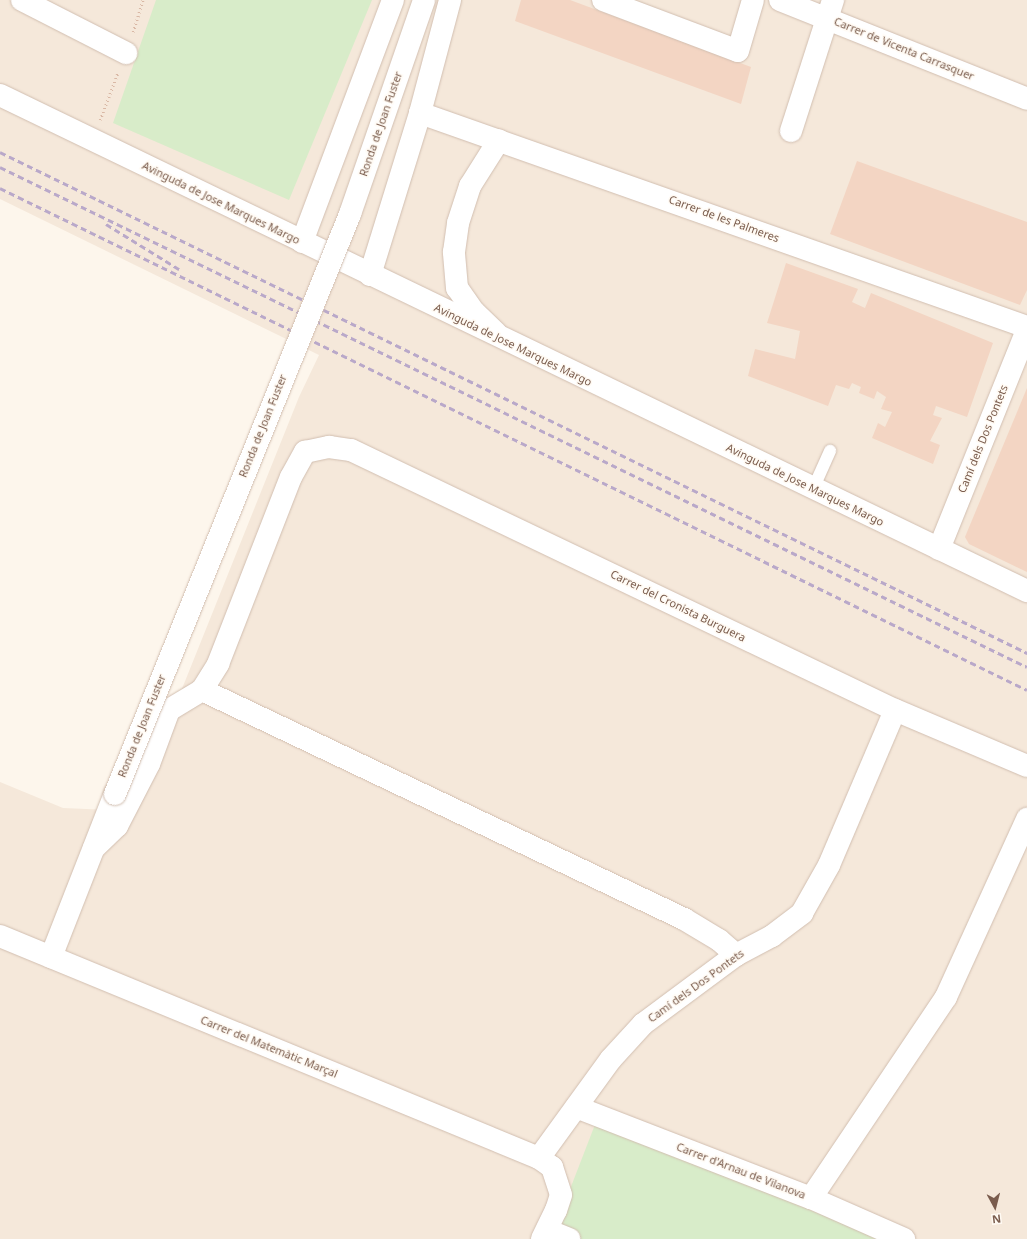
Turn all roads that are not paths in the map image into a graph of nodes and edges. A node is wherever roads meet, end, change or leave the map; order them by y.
1 (22, 0) edge
2 (393, 0) edge
3 (424, 0) edge
4 (450, 0) edge
5 (603, 0) edge
6 (753, 0) edge
7 (780, 0) edge
8 (830, 9) edge
9 (126, 53) dead end
10 (0, 95) edge
11 (1027, 99) edge
12 (420, 113) junction
13 (791, 131) dead end
14 (499, 140) junction
15 (302, 242) junction
16 (370, 275) junction
17 (1027, 328) edge
18 (502, 340) junction
19 (329, 446) joint
20 (830, 451) dead end
21 (813, 489) junction
22 (939, 549) junction
23 (1027, 591) edge
24 (202, 690) junction
25 (895, 710) junction
26 (1027, 766) edge
27 (1027, 819) edge
28 (94, 848) junction
29 (0, 936) edge
30 (736, 955) junction
31 (51, 957) junction
32 (576, 1107) junction
33 (539, 1158) junction
34 (811, 1198) junction
35 (544, 1234) edge
36 (569, 1239) edge
37 (904, 1239) edge

1 - 9 street
2 - 15 street
3 - 28 street, Ronda de Joan Fuster, bridge
4 - 12 street
5 - 6 street
7 - 8 street, Carrer de Vicenta Carrasquer
8 - 11 street, Carrer de Vicenta Carrasquer
8 - 13 street
10 - 15 street, Avinguda de Jose Marques Margo
12 - 14 street, Carrer de les Palmeres
12 - 16 street
14 - 17 street, Carrer de les Palmeres
14 - 18 street
15 - 16 street, Avinguda de Jose Marques Margo
16 - 18 street, Avinguda de Jose Marques Margo
17 - 22 street, Camí dels Dos Pontets
18 - 21 street, Avinguda de Jose Marques Margo
19 - 24 street, Ronda de Joan Fuster
19 - 25 street, Carrer del Cronista Burguera
20 - 21 lane
21 - 22 street, Avinguda de Jose Marques Margo
22 - 23 street, Avinguda de Jose Marques Margo
24 - 28 street, Ronda de Joan Fuster
24 - 30 street
25 - 26 street, Carrer del Cronista Burguera
25 - 30 street, Camí dels Dos Pontets
27 - 34 street
28 - 31 street, Ronda de Joan Fuster
29 - 31 street, Carrer del Matemàtic Marçal
30 - 32 street, Camí dels Dos Pontets
31 - 33 street, Carrer del Matemàtic Marçal
32 - 33 street, Camí dels Dos Pontets
32 - 34 street, Carrer d'Arnau de Vilanova
33 - 35 street
34 - 37 street, Carrer d'Arnau de Vilanova
35 - 36 street

